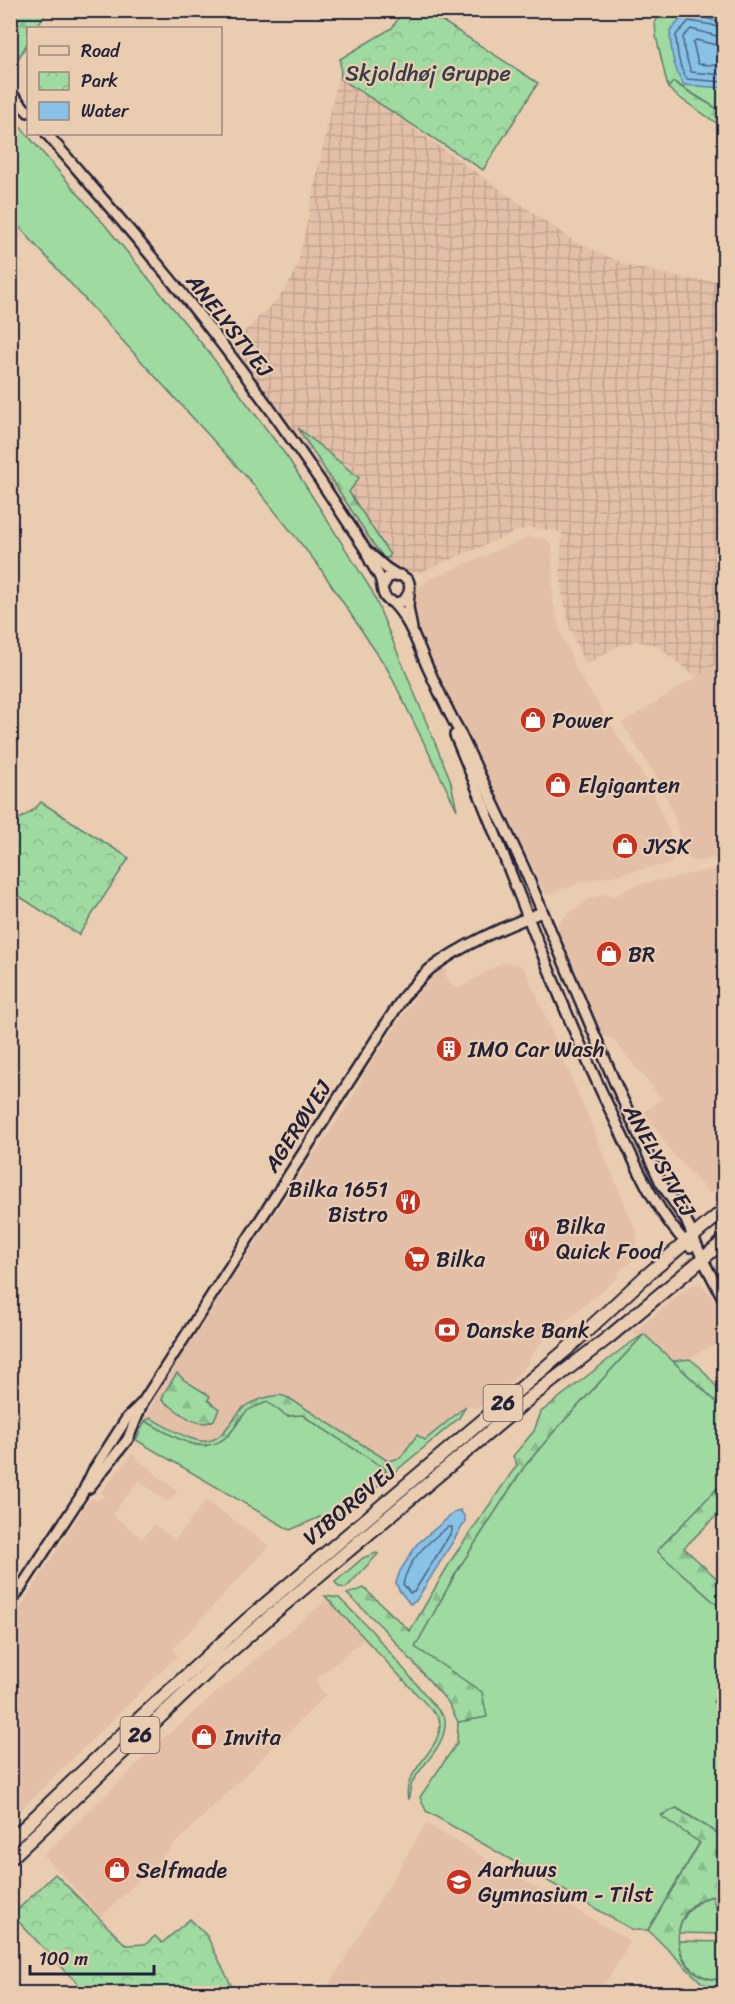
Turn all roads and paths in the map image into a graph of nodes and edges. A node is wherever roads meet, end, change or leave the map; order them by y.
1 (10, 92) edge
2 (27, 111) edge
3 (48, 135) edge
4 (367, 552) junction
5 (397, 574) junction
6 (383, 586) junction
7 (409, 594) junction
8 (391, 601) junction
9 (413, 632) junction
10 (446, 707) junction
11 (542, 912) junction
12 (528, 917) junction
13 (724, 1210) edge
14 (689, 1239) junction
15 (724, 1241) edge
16 (703, 1260) junction
17 (724, 1300) edge
18 (10, 1604) edge
19 (10, 1841) edge
20 (10, 1859) edge

1 - 2 street
3 - 4 street, ANELYSTVEJ
4 - 5 street, ANELYSTVEJ
4 - 6 street, ANELYSTVEJ
5 - 6 street
5 - 7 street
6 - 8 street
7 - 8 street
7 - 9 street, ANELYSTVEJ
8 - 9 street, ANELYSTVEJ
9 - 10 street, ANELYSTVEJ
10 - 11 street, ANELYSTVEJ
10 - 12 street, ANELYSTVEJ
11 - 12 street, AGERØVEJ
11 - 14 street, ANELYSTVEJ
12 - 14 street, ANELYSTVEJ
12 - 18 street, AGERØVEJ
13 - 14 main road, VIBORGVEJ / 26
14 - 16 street, ANELYSTVEJ
14 - 19 main road, VIBORGVEJ / 26
15 - 16 main road, VIBORGVEJ / 26
16 - 17 street, ANELYSTVEJ
16 - 20 main road, VIBORGVEJ / 26

